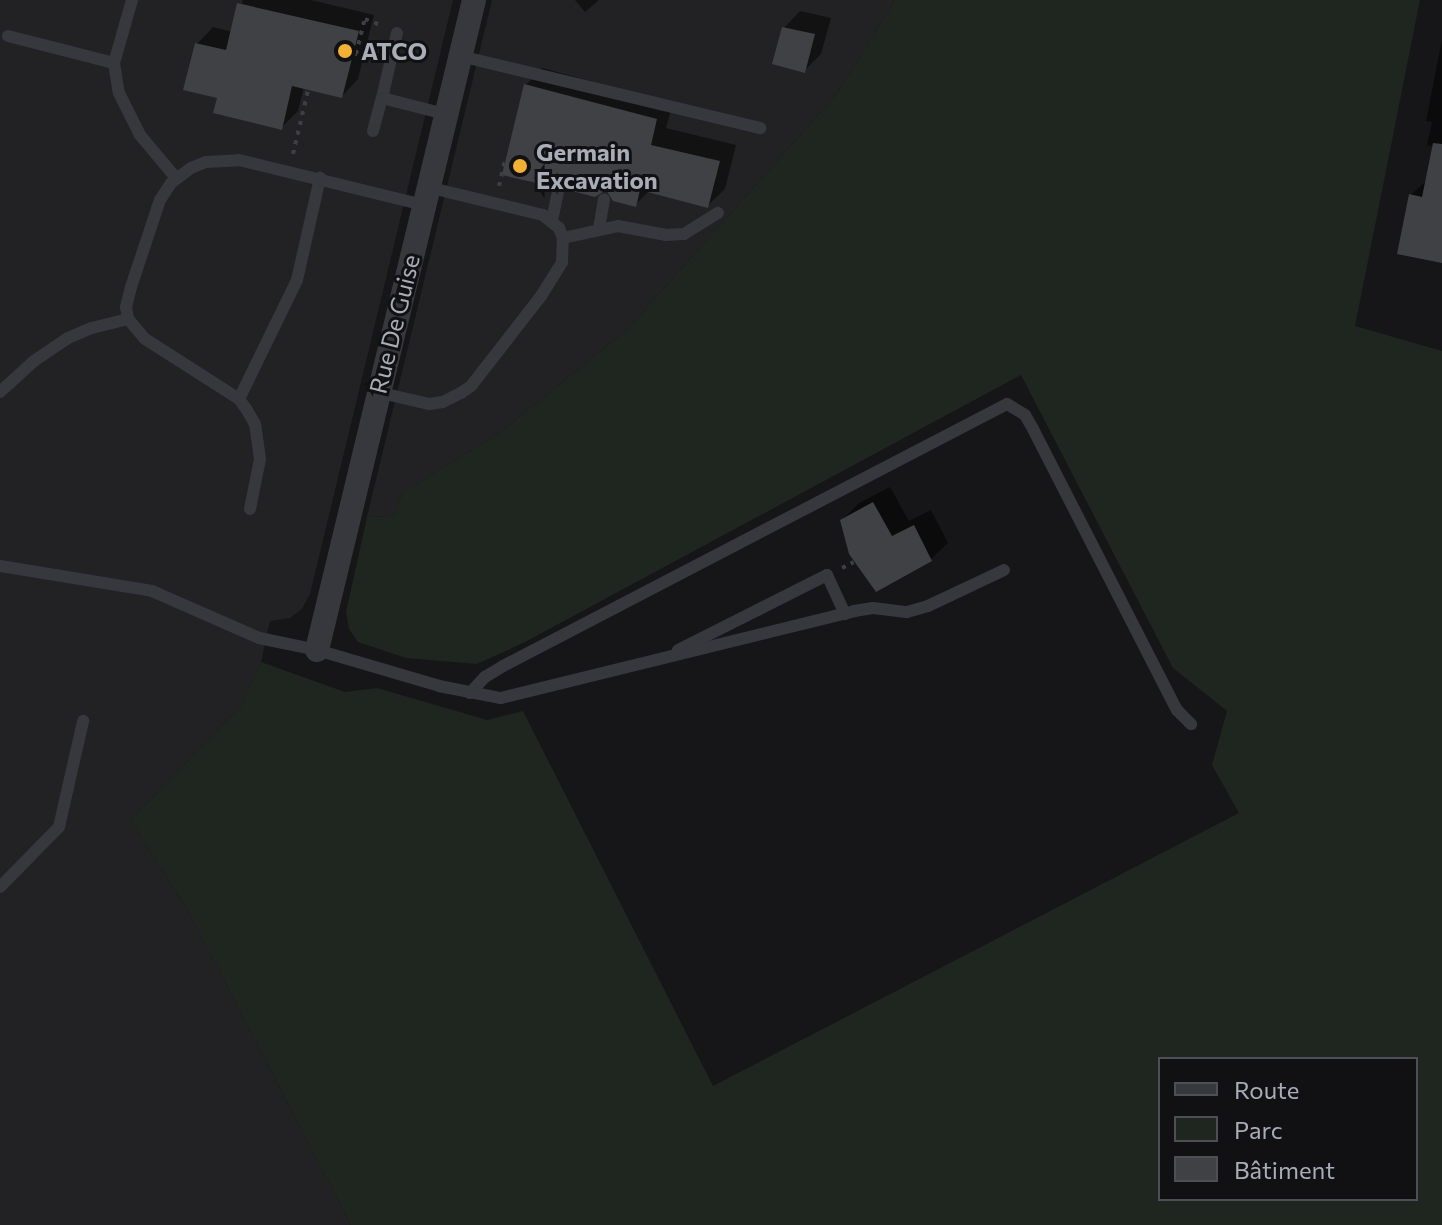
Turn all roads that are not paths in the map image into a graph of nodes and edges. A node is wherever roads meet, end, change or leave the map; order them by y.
1 (132, 0) edge
2 (474, 0) edge
3 (397, 33) dead end
4 (8, 36) dead end
5 (460, 56) junction
6 (114, 63) junction
7 (576, 83) junction
8 (629, 95) junction
9 (573, 96) dead end
10 (382, 98) junction
11 (625, 110) dead end
12 (445, 114) junction
13 (760, 128) dead end
14 (373, 131) dead end
15 (176, 178) junction
16 (320, 178) junction
17 (559, 188) dead end
18 (425, 196) junction
19 (604, 199) dead end
20 (718, 213) dead end
21 (552, 220) junction
22 (599, 228) junction
23 (563, 238) junction
24 (128, 319) junction
25 (0, 392) edge
26 (377, 392) junction
27 (239, 399) junction
28 (250, 509) dead end
29 (0, 566) edge
30 (1004, 570) dead end
31 (845, 614) junction
32 (317, 650) junction
33 (657, 661) junction
34 (470, 693) junction
35 (83, 721) dead end
36 (1191, 724) dead end
37 (0, 887) edge

1 - 6 lane
2 - 5 street, Rue De Guise
3 - 10 lane
4 - 6 lane
5 - 7 lane
5 - 12 street, Rue De Guise
6 - 15 lane
7 - 8 lane
7 - 9 lane
8 - 11 lane
8 - 13 lane
10 - 12 lane
10 - 14 lane
12 - 18 street, Rue De Guise
15 - 16 lane
15 - 24 lane
16 - 18 lane
16 - 27 lane
17 - 21 lane
18 - 21 lane
18 - 26 street, Rue De Guise
19 - 22 lane
20 - 22 lane
21 - 23 lane
22 - 23 lane
23 - 26 lane
24 - 25 lane
24 - 27 lane
26 - 32 street, Rue De Guise
27 - 28 lane
29 - 32 lane
30 - 31 lane
31 - 33 lane
31 - 33 lane
32 - 34 lane
33 - 34 lane
34 - 36 lane
35 - 37 lane

